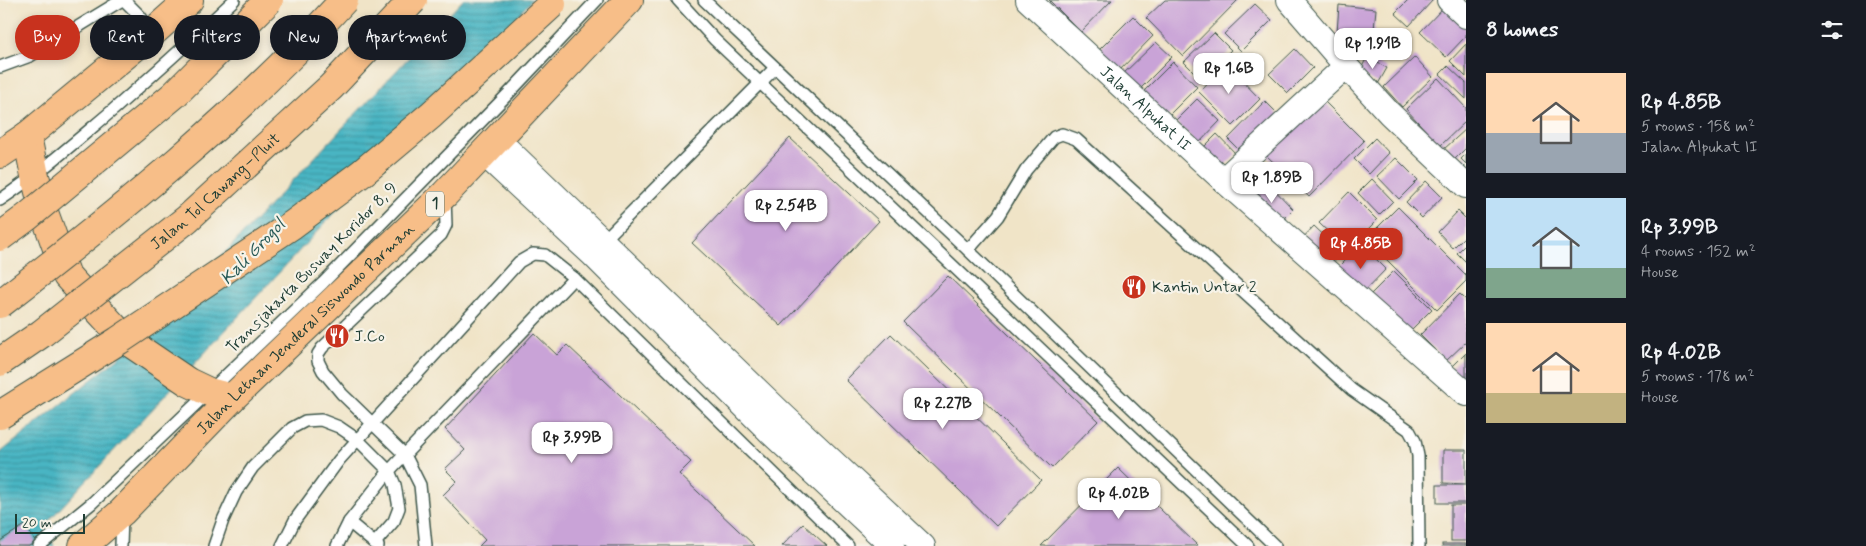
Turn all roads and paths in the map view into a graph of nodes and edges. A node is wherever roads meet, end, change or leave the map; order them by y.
1 (123, 0) edge
2 (189, 0) edge
3 (234, 0) edge
4 (269, 0) edge
5 (344, 0) edge
6 (413, 0) edge
7 (597, 0) edge
8 (629, 0) edge
9 (678, 0) edge
10 (704, 0) edge
11 (1028, 0) edge
12 (1289, 0) edge
13 (1449, 0) edge
14 (555, 2) edge
15 (139, 15) edge
16 (1466, 16) edge
17 (164, 22) edge
18 (119, 60) edge
19 (1346, 66) junction
20 (0, 67) edge
21 (775, 68) junction
22 (760, 83) junction
23 (27, 136) junction
24 (490, 146) junction
25 (0, 154) edge
26 (34, 176) junction
27 (1224, 180) junction
28 (1466, 186) edge
29 (445, 194) junction
30 (0, 200) edge
31 (0, 236) edge
32 (598, 248) junction
33 (968, 250) junction
34 (574, 278) junction
35 (0, 304) edge
36 (0, 362) edge
37 (210, 391) junction
38 (1466, 394) edge
39 (0, 415) edge
40 (374, 423) junction
41 (777, 424) junction
42 (358, 440) junction
43 (405, 455) junction
44 (389, 472) junction
45 (122, 512) junction
46 (349, 522) junction
47 (377, 545) edge
48 (1272, 545) edge
49 (39, 546) edge
50 (83, 546) edge
51 (121, 546) edge
52 (214, 546) edge
53 (282, 546) edge
54 (337, 546) edge
55 (426, 546) edge
56 (848, 546) edge
57 (892, 546) edge
58 (923, 546) edge
59 (1248, 546) edge
60 (1419, 546) edge

1 - 15 lane
1 - 20 lane
2 - 17 highway
3 - 26 lane
4 - 31 highway, bridge
5 - 35 highway, bridge
6 - 36 highway, Jalan Tol Cawang–Pluit, bridge
7 - 37 lane, Transjakarta Busway Koridor 8, 9
8 - 24 highway, Jalan Letnan Jenderal Siswondo Parman / 1
9 - 22 lane
10 - 21 lane
11 - 27 street, Jalan Alpukat II
12 - 19 street
13 - 16 street
14 - 39 highway, bridge
18 - 23 highway
19 - 27 street
19 - 28 street
21 - 22 lane
21 - 33 lane
22 - 32 lane
22 - 59 lane
23 - 25 highway
23 - 26 highway
24 - 29 highway, Jalan Letnan Jenderal Siswondo Parman / 1
24 - 32 street
26 - 30 lane
26 - 37 highway
27 - 38 street, Jalan Alpukat II
29 - 37 highway, Jalan Letnan Jenderal Siswondo Parman / 1
29 - 40 lane
32 - 41 street
33 - 48 lane
33 - 60 lane
34 - 40 lane
34 - 43 lane
34 - 56 lane
37 - 45 highway, Jalan Letnan Jenderal Siswondo Parman / 1
37 - 49 lane, Transjakarta Busway Koridor 8, 9
40 - 42 lane
40 - 43 lane
41 - 57 street
41 - 58 street
42 - 44 lane
42 - 52 lane
42 - 53 lane
43 - 44 lane
43 - 55 lane
44 - 46 lane
44 - 47 lane
45 - 50 highway, Jalan Letnan Jenderal Siswondo Parman / 1
45 - 51 lane
46 - 47 lane
46 - 54 lane

